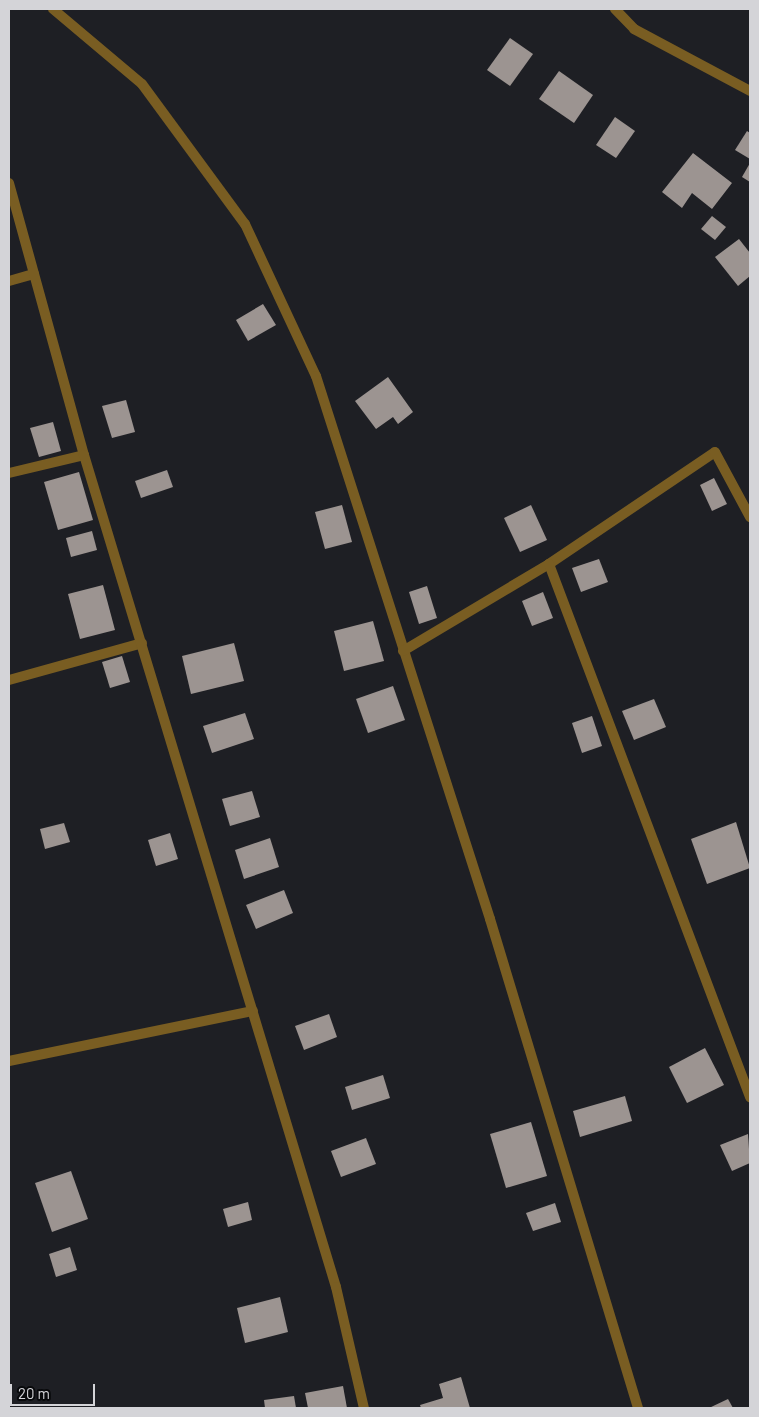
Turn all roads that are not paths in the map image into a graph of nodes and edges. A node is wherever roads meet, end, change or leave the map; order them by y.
1 (53, 9) edge
2 (615, 9) edge
3 (750, 91) edge
4 (9, 183) edge
5 (34, 274) junction
6 (9, 281) edge
7 (84, 455) junction
8 (9, 473) edge
9 (750, 517) edge
10 (549, 564) junction
11 (142, 643) junction
12 (403, 651) junction
13 (9, 680) edge
14 (253, 1011) junction
15 (9, 1061) edge
16 (750, 1096) edge
17 (364, 1408) edge
18 (638, 1408) edge

1 - 12 street
2 - 3 street
4 - 5 street
5 - 6 street
5 - 7 street
7 - 8 street
7 - 11 street
9 - 10 street
10 - 12 street
10 - 16 street
11 - 13 street
11 - 14 street
12 - 18 street
14 - 15 street
14 - 17 street

